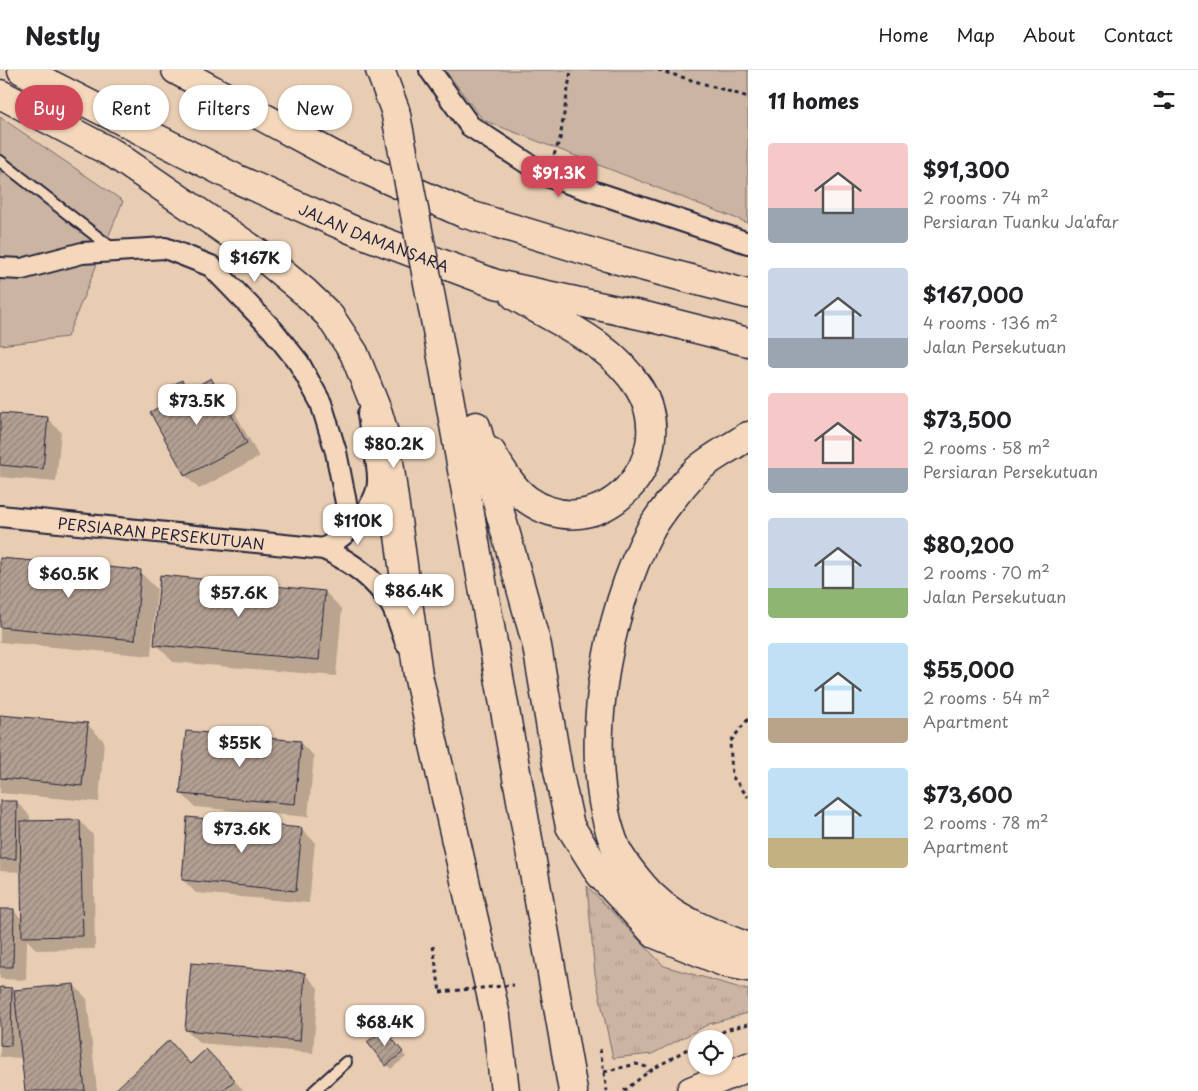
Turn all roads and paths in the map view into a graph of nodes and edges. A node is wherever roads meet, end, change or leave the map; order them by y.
1 (22, 70) edge
2 (176, 70) edge
3 (380, 70) edge
4 (430, 70) edge
5 (571, 70) edge
6 (658, 70) edge
7 (0, 94) edge
8 (748, 97) edge
9 (0, 161) edge
10 (548, 176) junction
11 (748, 243) edge
12 (115, 252) junction
13 (0, 268) edge
14 (496, 284) junction
15 (748, 294) edge
16 (438, 335) junction
17 (748, 342) edge
18 (368, 389) junction
19 (476, 426) junction
20 (748, 436) edge
21 (0, 516) edge
22 (351, 528) junction
23 (324, 549) junction
24 (418, 675) junction
25 (748, 719) edge
26 (748, 797) edge
27 (433, 946) dead end
28 (748, 947) edge
29 (748, 967) edge
30 (514, 985) dead end
31 (748, 1024) edge
32 (727, 1030) edge
33 (600, 1049) dead end
34 (688, 1049) edge
35 (346, 1062) dead end
36 (748, 1067) edge
37 (604, 1072) junction
38 (648, 1072) junction
39 (504, 1088) edge
40 (314, 1091) edge
41 (573, 1091) edge
42 (607, 1091) edge
43 (624, 1091) edge
44 (691, 1091) edge

1 - 14 main road, JALAN DAMANSARA
2 - 15 main road
3 - 16 main road, bridge
4 - 10 street
5 - 10 path
6 - 8 path
7 - 18 main road
9 - 12 lane
10 - 11 street
12 - 13 street
12 - 22 street
14 - 17 main road, JALAN DAMANSARA
14 - 19 main road
16 - 19 main road
16 - 41 main road
18 - 22 street
18 - 24 main road
19 - 29 main road
20 - 28 main road
21 - 23 street, PERSIARAN PERSEKUTUAN
22 - 23 street
23 - 24 street
24 - 39 main road
25 - 26 path
27 - 30 path, bridge
31 - 32 path
33 - 37 path
34 - 38 path
35 - 40 lane
36 - 44 main road
37 - 38 path
37 - 42 path
38 - 43 path

